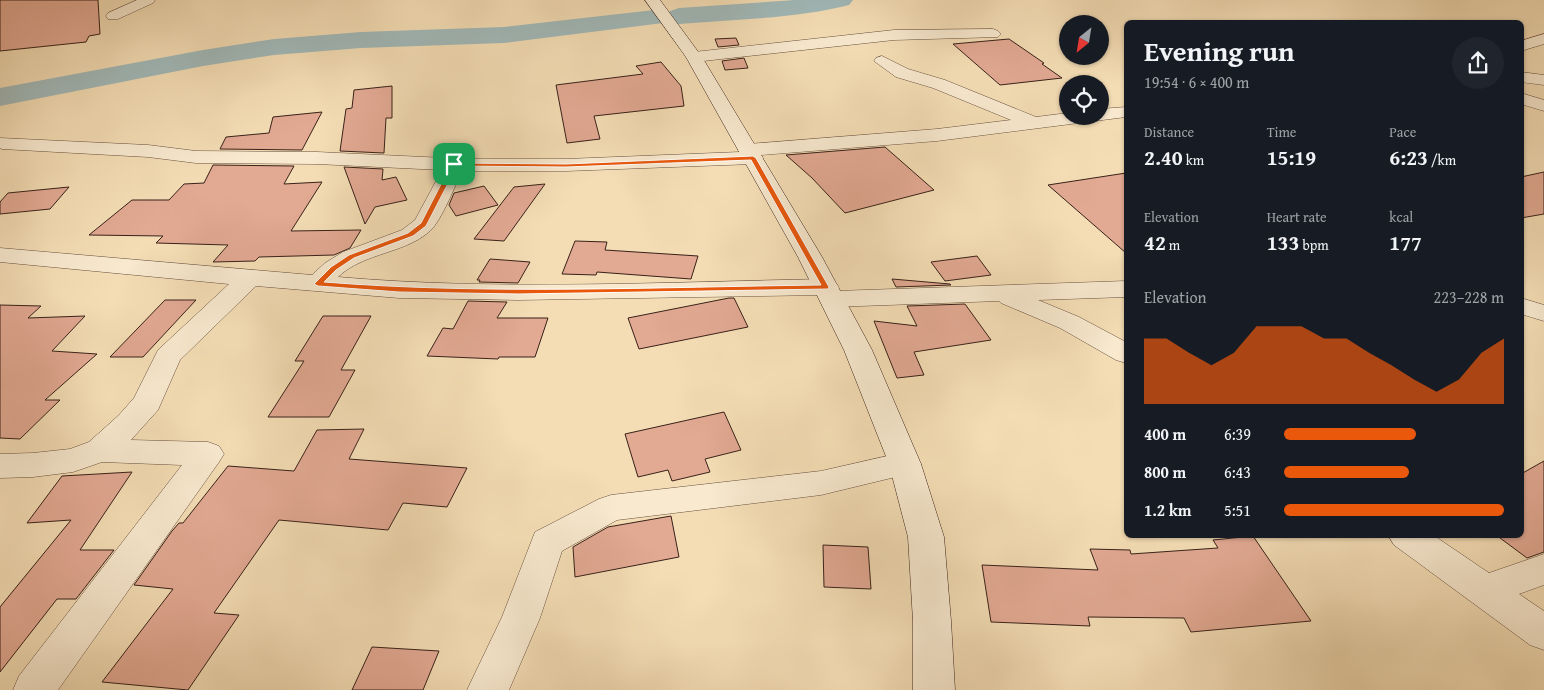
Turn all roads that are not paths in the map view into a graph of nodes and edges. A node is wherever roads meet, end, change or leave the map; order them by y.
1 (148, 0) edge
2 (652, 0) edge
3 (113, 16) dead end
4 (993, 34) dead end
5 (1544, 40) edge
6 (1524, 45) edge
7 (1524, 47) edge
8 (1544, 53) edge
9 (694, 57) junction
10 (882, 61) dead end
11 (1524, 77) edge
12 (1544, 80) edge
13 (1124, 112) edge
14 (1109, 114) edge
15 (1059, 120) edge
16 (1033, 123) junction
17 (2, 143) dead end
18 (750, 154) junction
19 (454, 164) junction
20 (0, 255) edge
21 (250, 278) junction
22 (318, 284) junction
23 (1124, 289) edge
24 (992, 292) junction
25 (829, 293) junction
26 (1524, 305) edge
27 (1524, 306) edge
28 (1544, 306) edge
29 (1544, 313) edge
30 (1124, 353) edge
31 (100, 450) junction
32 (905, 464) junction
33 (0, 466) edge
34 (1410, 538) edge
35 (1544, 569) edge
36 (1484, 591) junction
37 (1544, 633) edge
38 (34, 690) edge
39 (488, 690) edge
40 (934, 690) edge

1 - 3 street
2 - 9 street
4 - 9 street
5 - 6 street
7 - 8 street
9 - 18 street
10 - 16 street
11 - 12 street
13 - 14 street
15 - 16 street
16 - 18 street
17 - 19 street
18 - 19 street
18 - 25 street
19 - 22 street
20 - 21 street
21 - 22 street
21 - 31 street
22 - 25 street
23 - 24 street
24 - 25 street
24 - 30 street
25 - 32 street
26 - 28 street
27 - 29 street
31 - 33 street
31 - 38 street
32 - 39 street
32 - 40 street
34 - 36 street
35 - 36 street
36 - 37 street

